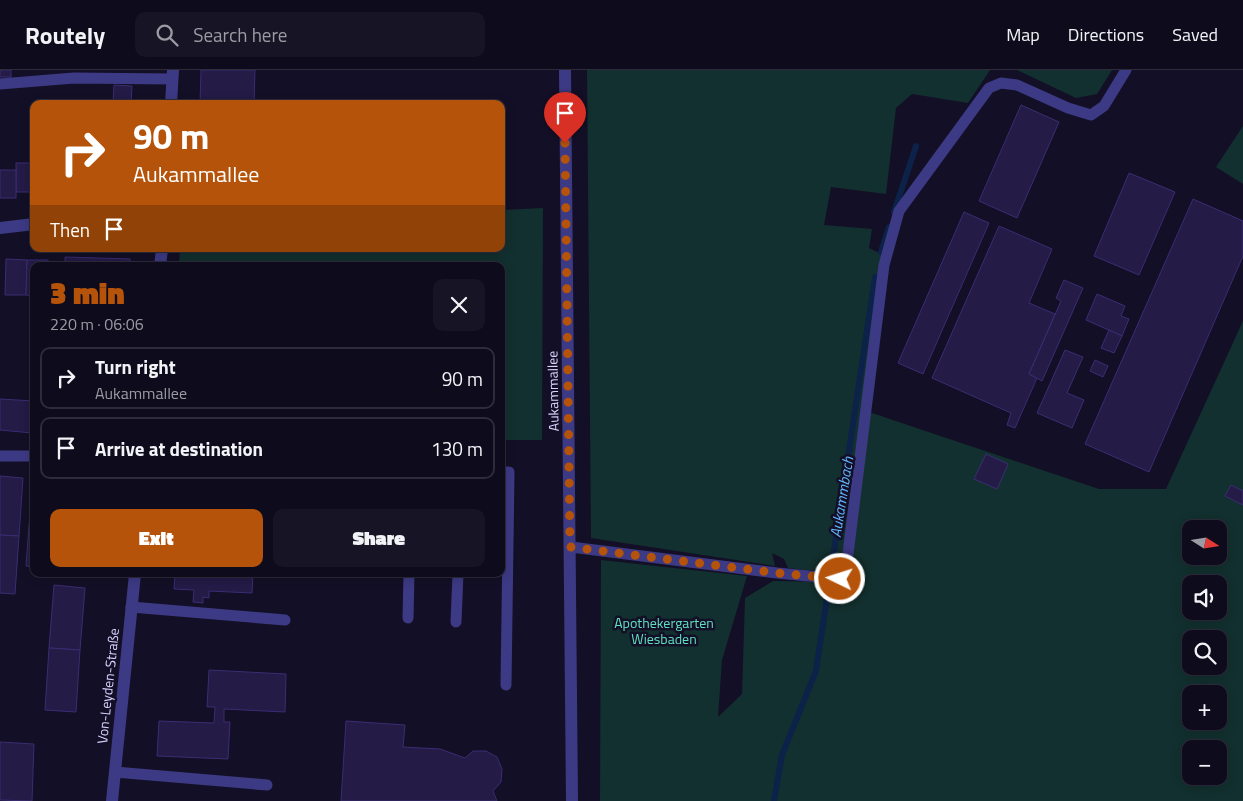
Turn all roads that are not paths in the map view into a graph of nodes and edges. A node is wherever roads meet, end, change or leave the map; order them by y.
1 (565, 70) edge
2 (1126, 70) edge
3 (172, 75) edge
4 (0, 84) edge
5 (171, 100) edge
6 (30, 224) edge
7 (0, 228) edge
8 (0, 456) edge
9 (30, 456) edge
10 (505, 472) edge
11 (570, 547) junction
12 (135, 577) edge
13 (409, 577) edge
14 (458, 577) edge
15 (131, 607) junction
16 (408, 618) dead end
17 (285, 620) dead end
18 (456, 622) dead end
19 (506, 685) dead end
20 (115, 772) junction
21 (268, 784) dead end
22 (112, 801) edge
23 (572, 801) edge

1 - 11 street, Aukammallee
2 - 11 lane
3 - 4 lane
3 - 5 street
6 - 7 street
8 - 9 lane
10 - 19 lane
11 - 23 street, Aukammallee
12 - 15 street, Von-Leyden-Straße
13 - 16 lane
14 - 18 lane
15 - 17 lane
15 - 20 street, Von-Leyden-Straße
20 - 21 lane
20 - 22 street, Von-Leyden-Straße

